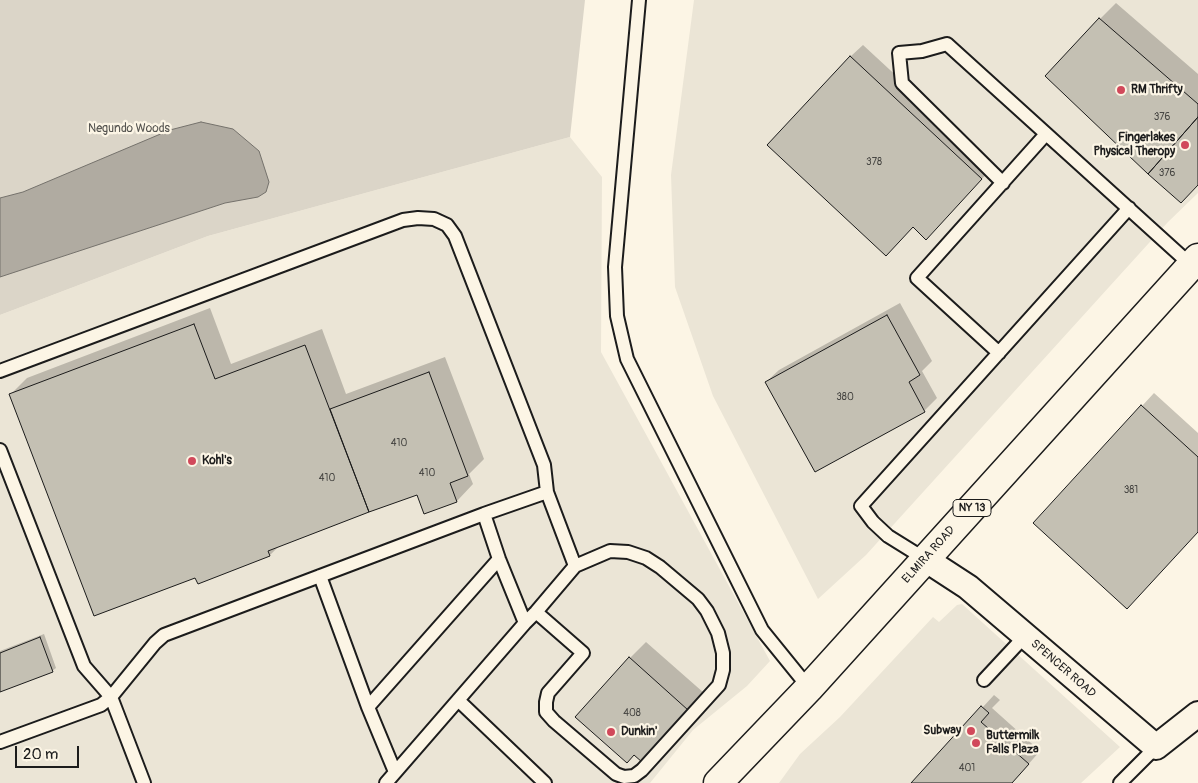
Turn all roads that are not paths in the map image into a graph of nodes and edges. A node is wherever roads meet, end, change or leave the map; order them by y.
1 (639, 0) edge
2 (1046, 134) junction
3 (1003, 183) junction
4 (1129, 208) junction
5 (1195, 261) edge
6 (999, 353) junction
7 (0, 372) edge
8 (0, 450) edge
9 (547, 492) junction
10 (484, 514) junction
11 (499, 559) junction
12 (925, 559) junction
13 (575, 566) junction
14 (320, 576) junction
15 (536, 612) junction
16 (525, 623) junction
17 (1025, 636) junction
18 (984, 680) dead end
19 (809, 688) junction
20 (111, 697) junction
21 (458, 700) junction
22 (368, 707) junction
23 (1198, 714) edge
24 (0, 742) edge
25 (1156, 747) junction
26 (395, 772) junction
27 (144, 783) edge
28 (386, 783) edge
29 (545, 783) edge
30 (718, 783) edge
31 (1120, 783) edge

1 - 19 lane
2 - 3 lane
2 - 3 lane
2 - 4 lane
3 - 6 lane
4 - 5 lane
4 - 6 lane
5 - 12 highway, ELMIRA ROAD / NY 13
6 - 12 lane
7 - 9 lane
8 - 20 lane
9 - 10 lane
9 - 13 lane
10 - 11 lane
10 - 14 lane
11 - 16 lane
11 - 22 lane
12 - 17 street, SPENCER ROAD
12 - 19 highway, ELMIRA ROAD / NY 13
13 - 15 lane
13 - 15 lane
14 - 20 lane
14 - 22 lane
15 - 16 lane
16 - 21 lane
17 - 18 lane
17 - 25 street, SPENCER ROAD
19 - 30 highway, ELMIRA ROAD / NY 13
20 - 24 lane
20 - 27 lane
21 - 26 lane
21 - 29 lane
22 - 26 lane
23 - 25 street
25 - 31 lane
26 - 28 lane

